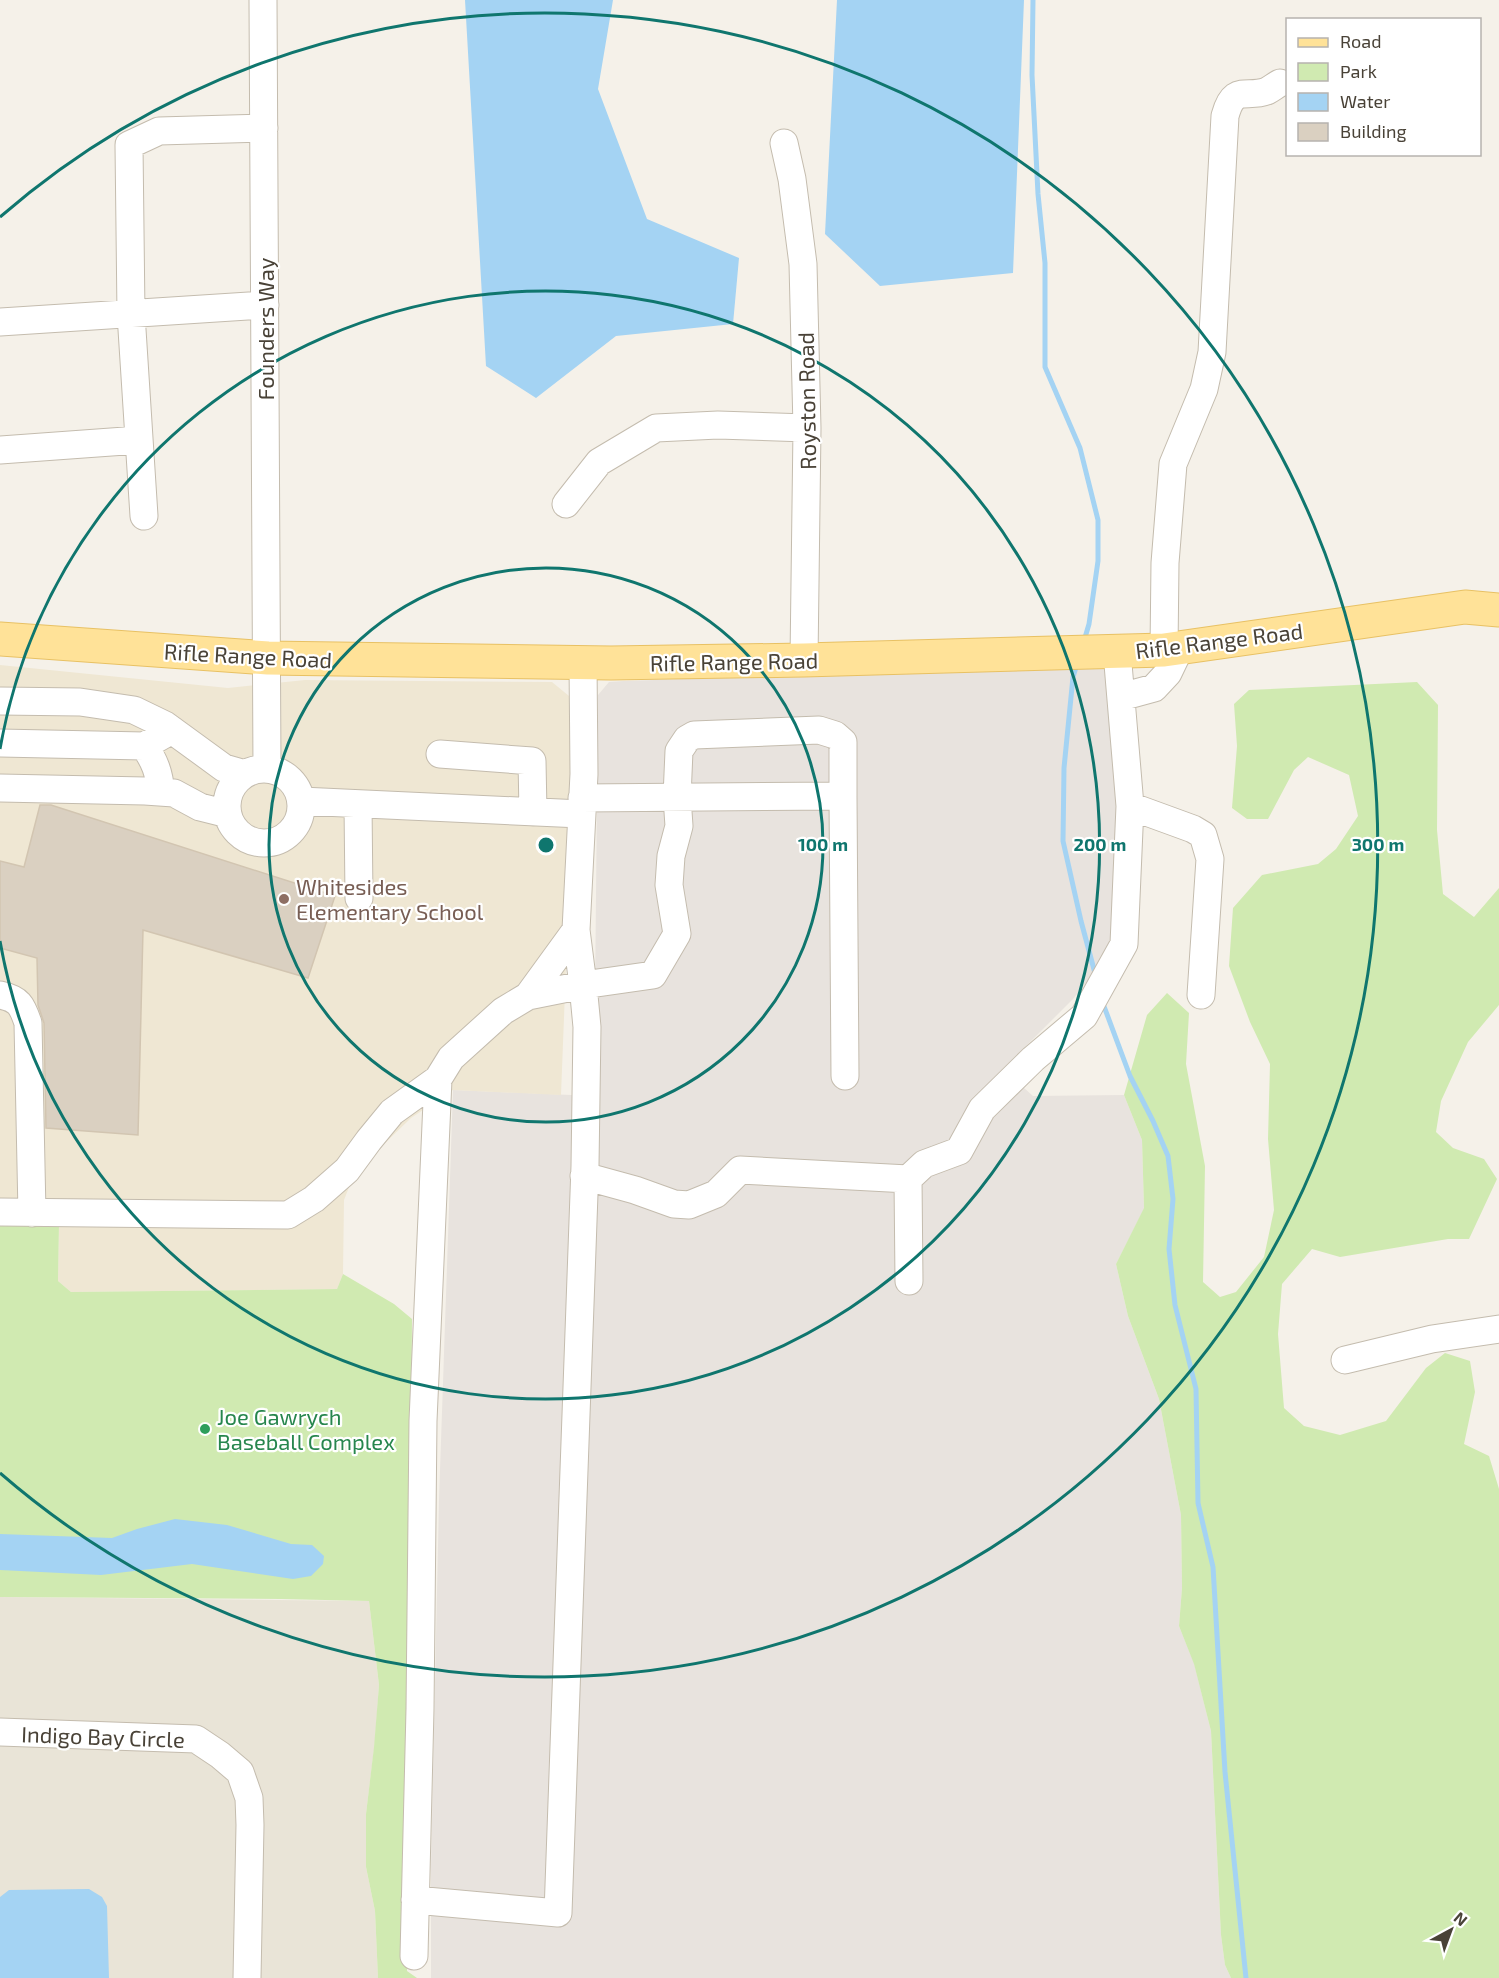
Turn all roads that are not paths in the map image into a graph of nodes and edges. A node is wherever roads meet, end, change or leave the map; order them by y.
1 (263, 0) edge
2 (1280, 82) dead end
3 (264, 128) junction
4 (784, 143) dead end
5 (265, 305) junction
6 (131, 314) junction
7 (0, 322) edge
8 (807, 428) junction
9 (139, 440) junction
10 (0, 450) edge
11 (566, 504) dead end
12 (144, 516) dead end
13 (1499, 592) edge
14 (1465, 607) junction
15 (1499, 610) edge
16 (0, 639) edge
17 (1172, 649) junction
18 (1117, 652) junction
19 (268, 658) junction
20 (804, 660) junction
21 (583, 662) junction
22 (1121, 697) junction
23 (0, 701) edge
24 (172, 730) junction
25 (0, 743) edge
26 (144, 746) junction
27 (440, 754) dead end
28 (256, 771) junction
29 (0, 788) edge
30 (161, 792) junction
31 (843, 796) junction
32 (677, 797) junction
33 (301, 801) junction
34 (358, 804) junction
35 (582, 806) junction
36 (1130, 806) junction
37 (533, 812) junction
38 (228, 814) junction
39 (359, 898) dead end
40 (576, 930) junction
41 (584, 985) junction
42 (1201, 994) dead end
43 (0, 995) edge
44 (528, 996) junction
45 (845, 1076) dead end
46 (438, 1079) junction
47 (584, 1176) junction
48 (908, 1179) junction
49 (0, 1212) edge
50 (32, 1213) junction
51 (909, 1281) dead end
52 (1499, 1329) edge
53 (1345, 1360) dead end
54 (0, 1732) edge
55 (415, 1900) junction
56 (414, 1956) dead end
57 (247, 1978) edge

1 - 3 street, Founders Way
2 - 17 street
3 - 5 street, Founders Way
3 - 6 street
4 - 8 street, Royston Road
5 - 6 street
5 - 19 street, Founders Way
6 - 7 street
6 - 9 street
8 - 11 street
8 - 20 street, Royston Road
9 - 10 street
9 - 12 street
13 - 14 main road, Rifle Range Road
14 - 15 main road, Rifle Range Road
14 - 17 main road, Rifle Range Road
16 - 19 main road, Rifle Range Road
17 - 18 main road, Rifle Range Road
17 - 22 street
18 - 20 main road, Rifle Range Road
18 - 22 street
19 - 21 main road, Rifle Range Road
19 - 28 street, Founders Way
20 - 21 main road, Rifle Range Road
21 - 35 street
22 - 36 street
23 - 24 street
24 - 26 street
24 - 28 street
25 - 26 street
26 - 30 street
27 - 37 street
28 - 33 street
28 - 38 street
29 - 30 street
30 - 38 street
31 - 32 street
31 - 32 street
31 - 45 street
32 - 35 street
32 - 41 street
33 - 34 street
33 - 38 street
34 - 37 street
34 - 39 street
35 - 37 street
35 - 40 street
36 - 42 street
36 - 48 street
40 - 41 street
40 - 44 street
41 - 44 street
41 - 47 street
43 - 50 street
44 - 46 street
46 - 50 street
46 - 55 street
47 - 48 street
47 - 55 street
48 - 51 street
49 - 50 street
52 - 53 street
54 - 57 street, Indigo Bay Circle
55 - 56 street

